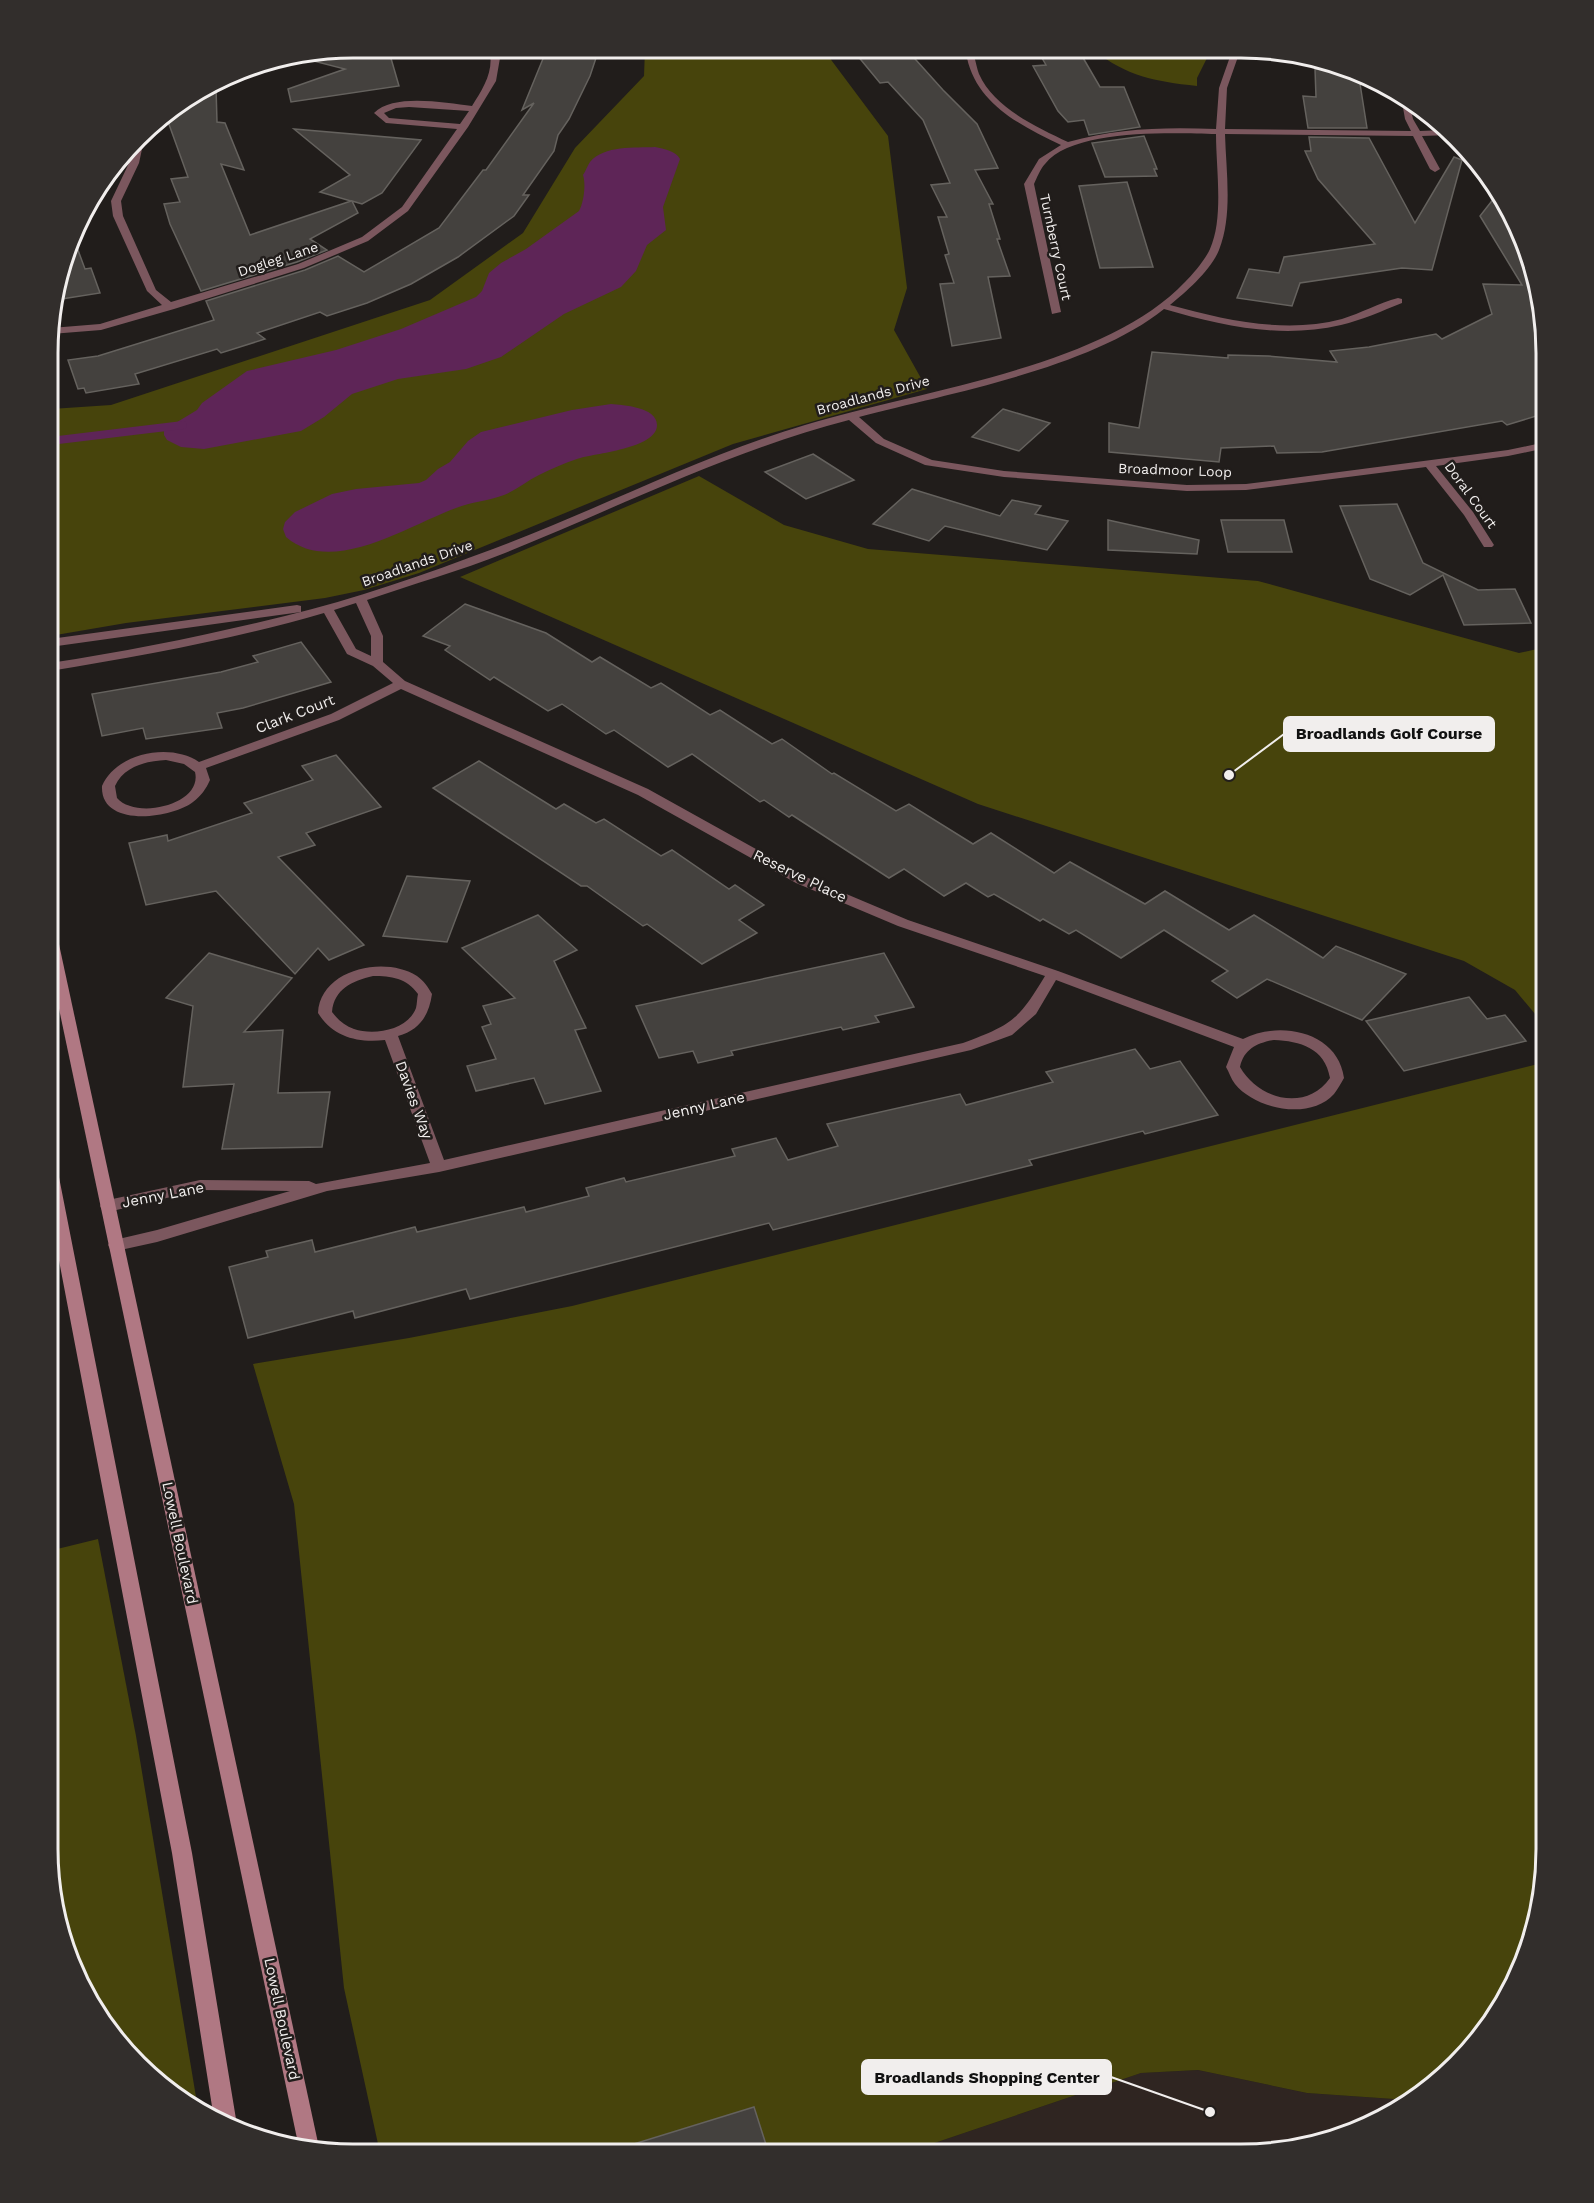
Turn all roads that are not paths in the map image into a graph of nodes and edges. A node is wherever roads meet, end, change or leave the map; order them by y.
1 (496, 58) edge
2 (971, 58) dead end
3 (1234, 58) edge
4 (474, 109) junction
5 (1406, 110) edge
6 (463, 127) junction
7 (1221, 132) junction
8 (1417, 133) junction
9 (1436, 133) edge
10 (1068, 145) junction
11 (135, 156) edge
12 (1435, 170) dead end
13 (1398, 301) dead end
14 (1164, 306) junction
15 (170, 307) junction
16 (1056, 312) dead end
17 (59, 330) edge
18 (851, 416) junction
19 (1536, 447) edge
20 (1429, 464) junction
21 (1488, 545) dead end
22 (360, 598) junction
23 (327, 608) junction
24 (58, 642) edge
25 (376, 663) junction
26 (58, 666) edge
27 (401, 684) junction
28 (198, 767) junction
29 (58, 972) edge
30 (1053, 974) junction
31 (390, 1034) junction
32 (1244, 1045) junction
33 (439, 1167) junction
34 (327, 1186) junction
35 (108, 1206) junction
36 (58, 1213) edge
37 (116, 1245) junction
38 (224, 2115) edge
39 (308, 2141) edge

1 - 4 street, Dogleg Lane
2 - 10 street
3 - 7 street, Broadlands Drive
4 - 6 street, Dogleg Lane
4 - 6 street
5 - 8 street
6 - 15 street, Dogleg Lane
7 - 8 street
7 - 10 street, Turnberry Court
7 - 14 street, Broadlands Drive
8 - 9 street
8 - 12 street
10 - 16 street, Turnberry Court
11 - 15 street
13 - 14 street
14 - 18 street, Broadlands Drive
15 - 17 street, Dogleg Lane
18 - 20 street, Broadmoor Loop
18 - 22 street, Broadlands Drive
19 - 20 street, Broadmoor Loop
20 - 21 street, Doral Court
22 - 23 street, Broadlands Drive
22 - 25 street
23 - 24 street, Broadlands Drive
23 - 25 street, Reserve Place
23 - 26 street, Broadlands Drive
25 - 27 street, Reserve Place
27 - 28 street, Clark Court
27 - 30 street, Reserve Place
28 - 28 street
29 - 35 main road, Lowell Boulevard
30 - 32 street, Reserve Place
30 - 33 street, Jenny Lane
31 - 31 street
31 - 33 street, Davies Way
32 - 32 street
33 - 34 street, Jenny Lane
34 - 35 street, Jenny Lane
34 - 37 street, Jenny Lane
35 - 37 main road, Lowell Boulevard
36 - 38 main road
37 - 39 main road, Lowell Boulevard

